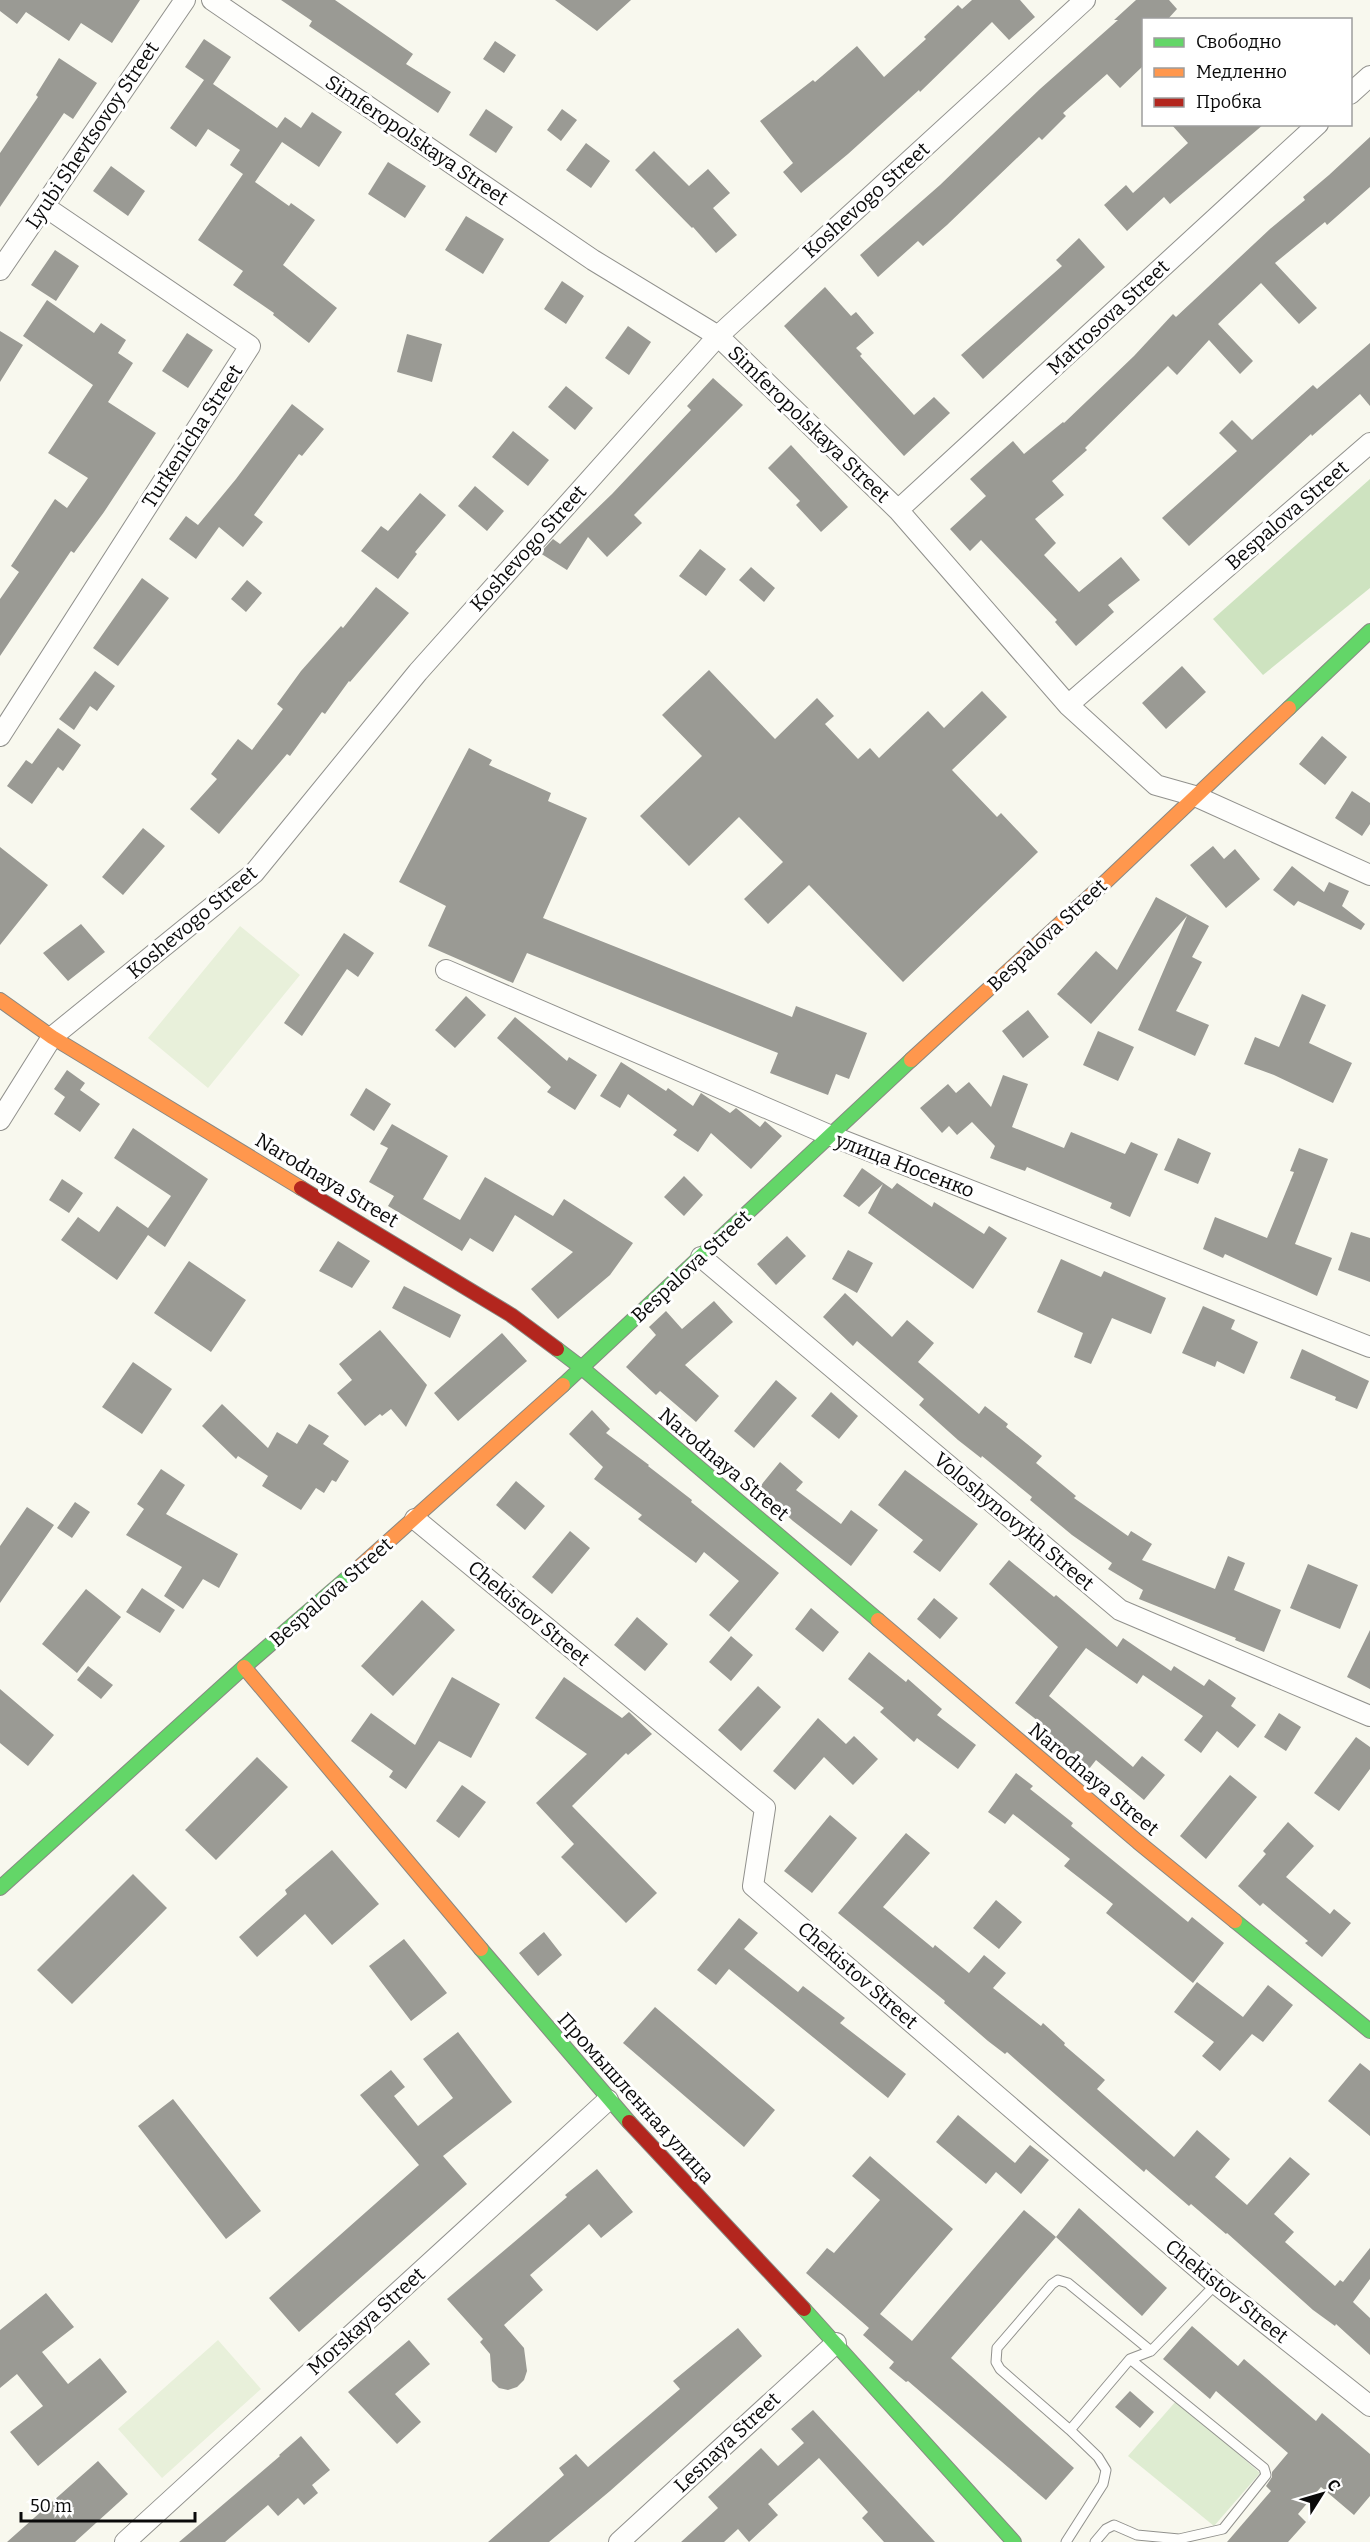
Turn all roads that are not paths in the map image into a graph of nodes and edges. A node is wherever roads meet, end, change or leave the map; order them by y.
1 (185, 0) edge
2 (212, 0) edge
3 (1085, 0) edge
4 (1370, 76) edge
5 (1352, 92) edge
6 (1316, 126) edge
7 (44, 206) junction
8 (0, 270) edge
9 (718, 336) junction
10 (1370, 443) edge
11 (897, 510) junction
12 (1370, 631) edge
13 (1068, 705) junction
14 (0, 736) edge
15 (1195, 796) junction
16 (1370, 875) edge
17 (446, 970) dead end
18 (0, 1000) edge
19 (52, 1037) junction
20 (0, 1120) edge
21 (830, 1136) junction
22 (701, 1257) junction
23 (1370, 1347) edge
24 (582, 1368) junction
25 (415, 1519) junction
26 (244, 1667) junction
27 (1370, 1716) edge
28 (0, 1888) edge
29 (1370, 2031) edge
30 (608, 2100) junction
31 (1216, 2284) junction
32 (836, 2343) junction
33 (1151, 2351) junction
34 (1130, 2359) junction
35 (1370, 2406) edge
36 (1070, 2430) junction
37 (125, 2542) edge
38 (619, 2542) edge
39 (1014, 2542) edge
40 (1066, 2542) edge
41 (1095, 2542) edge

1 - 7 street, Lyubi Shevtsovoy Street
2 - 9 street, Simferopolskaya Street
3 - 9 street, Koshevogo Street
4 - 5 street
6 - 11 street, Matrosova Street
7 - 8 street, Lyubi Shevtsovoy Street
7 - 14 street, Turkenicha Street
9 - 11 street, Simferopolskaya Street
9 - 19 street, Koshevogo Street
10 - 13 street, Bespalova Street
11 - 13 street, Simferopolskaya Street
12 - 15 street, Bespalova Street
13 - 15 street, Simferopolskaya Street
15 - 16 street, Simferopolskaya Street
15 - 21 street, Bespalova Street
17 - 21 street, улица Носенко
18 - 19 street, Narodnaya Street
19 - 20 street, Koshevogo Street
19 - 24 street, Narodnaya Street
21 - 22 street, Bespalova Street
21 - 23 street, улица Носенко
22 - 24 street, Bespalova Street
22 - 27 street, Voloshynovykh Street
24 - 25 street, Bespalova Street
24 - 29 street, Narodnaya Street
25 - 26 street, Bespalova Street
25 - 31 street, Chekistov Street
26 - 28 street, Bespalova Street
26 - 30 street, Промышленная улица
30 - 32 street, Промышленная улица
30 - 37 street, Morskaya Street
31 - 33 lane
31 - 35 street, Chekistov Street
32 - 38 street, Lesnaya Street
32 - 39 street, Промышленная улица
33 - 34 lane
33 - 36 lane
34 - 36 lane
34 - 41 lane
36 - 40 lane

